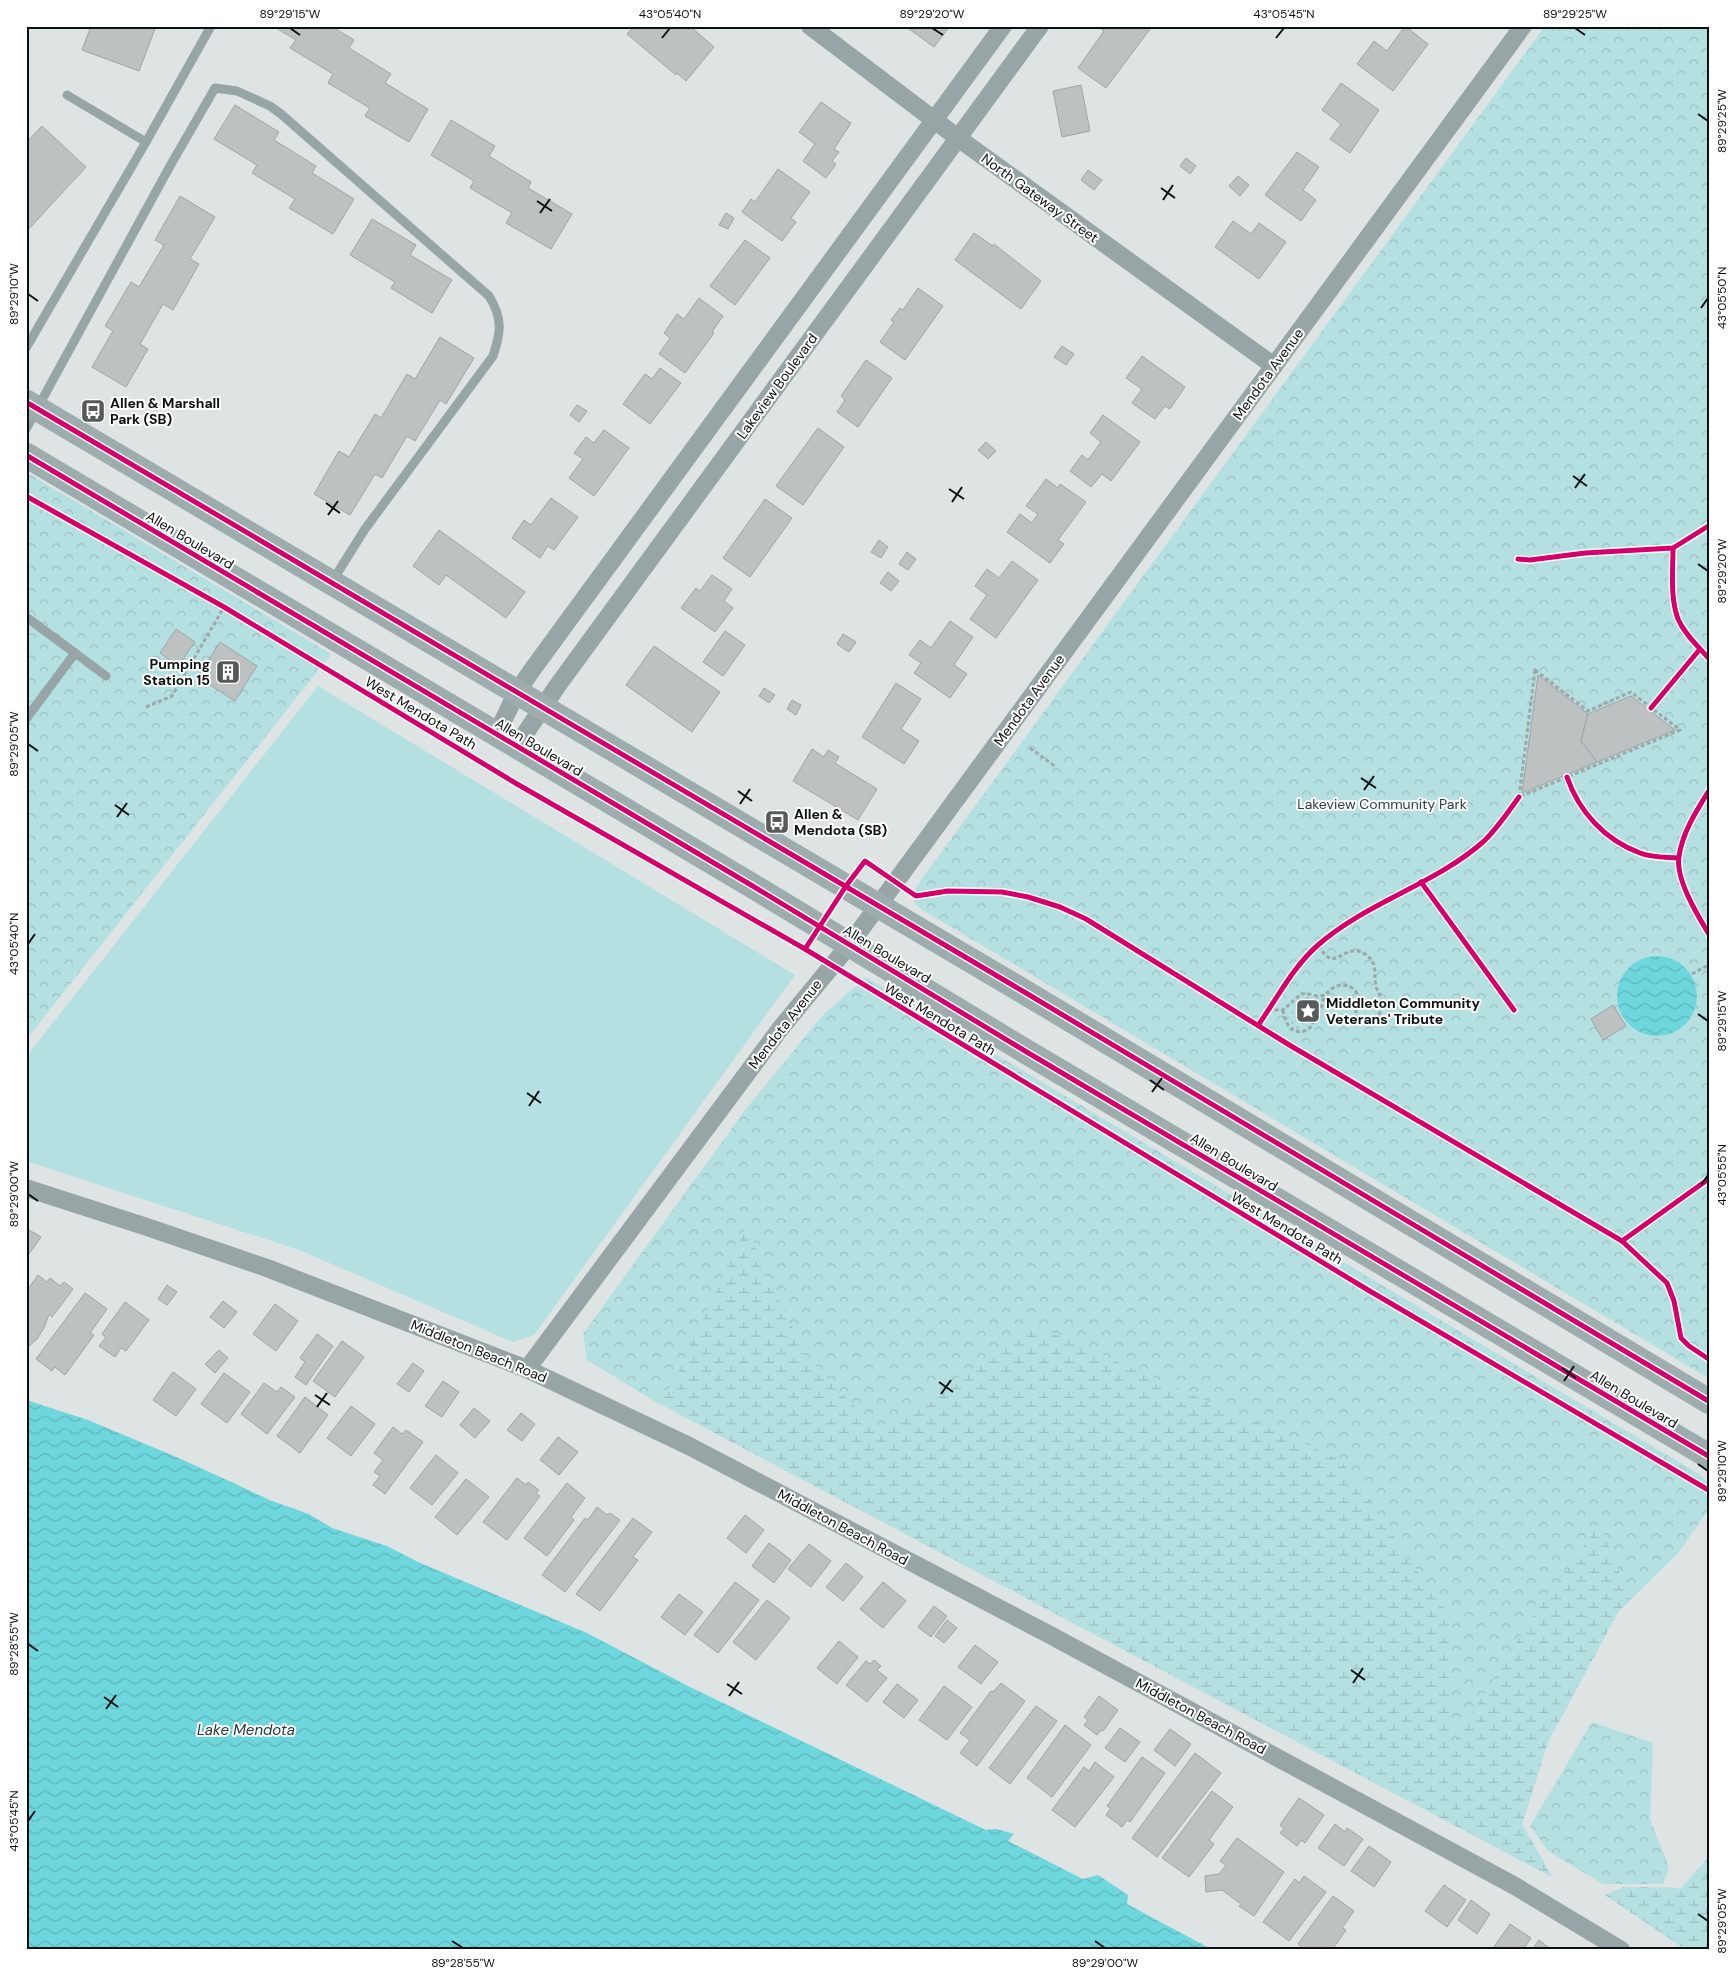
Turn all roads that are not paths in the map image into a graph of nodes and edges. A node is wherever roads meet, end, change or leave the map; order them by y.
1 (210, 26) edge
2 (810, 26) edge
3 (1003, 26) edge
4 (1040, 26) edge
5 (1523, 26) edge
6 (67, 95) dead end
7 (934, 120) junction
8 (958, 138) junction
9 (146, 142) junction
10 (26, 348) edge
11 (1274, 366) junction
12 (30, 413) edge
13 (26, 455) edge
14 (331, 582) junction
15 (26, 617) edge
16 (75, 653) junction
17 (106, 676) dead end
18 (518, 692) junction
19 (542, 708) junction
20 (26, 719) edge
21 (506, 741) junction
22 (878, 906) junction
23 (850, 944) junction
24 (26, 1188) edge
25 (527, 1369) junction
26 (1710, 1402) edge
27 (1710, 1457) edge
28 (1621, 1950) edge

1 - 9 lane
2 - 7 street, North Gateway Street
3 - 7 street
4 - 8 street, Lakeview Boulevard
5 - 11 street, Mendota Avenue
6 - 9 lane
7 - 8 street, North Gateway Street
7 - 18 street
8 - 11 street, North Gateway Street
8 - 19 street, Lakeview Boulevard
9 - 10 lane
11 - 22 street, Mendota Avenue
12 - 14 main road
12 - 14 lane
13 - 21 main road, Allen Boulevard
14 - 18 main road
15 - 16 lane
16 - 17 lane
16 - 20 lane
18 - 19 main road
18 - 21 street
19 - 21 street, Lakeview Boulevard
19 - 22 main road
21 - 23 main road, Allen Boulevard
22 - 23 street, Mendota Avenue
22 - 26 main road
23 - 25 street, Mendota Avenue
23 - 27 main road, Allen Boulevard
24 - 25 street, Middleton Beach Road
25 - 28 street, Middleton Beach Road

